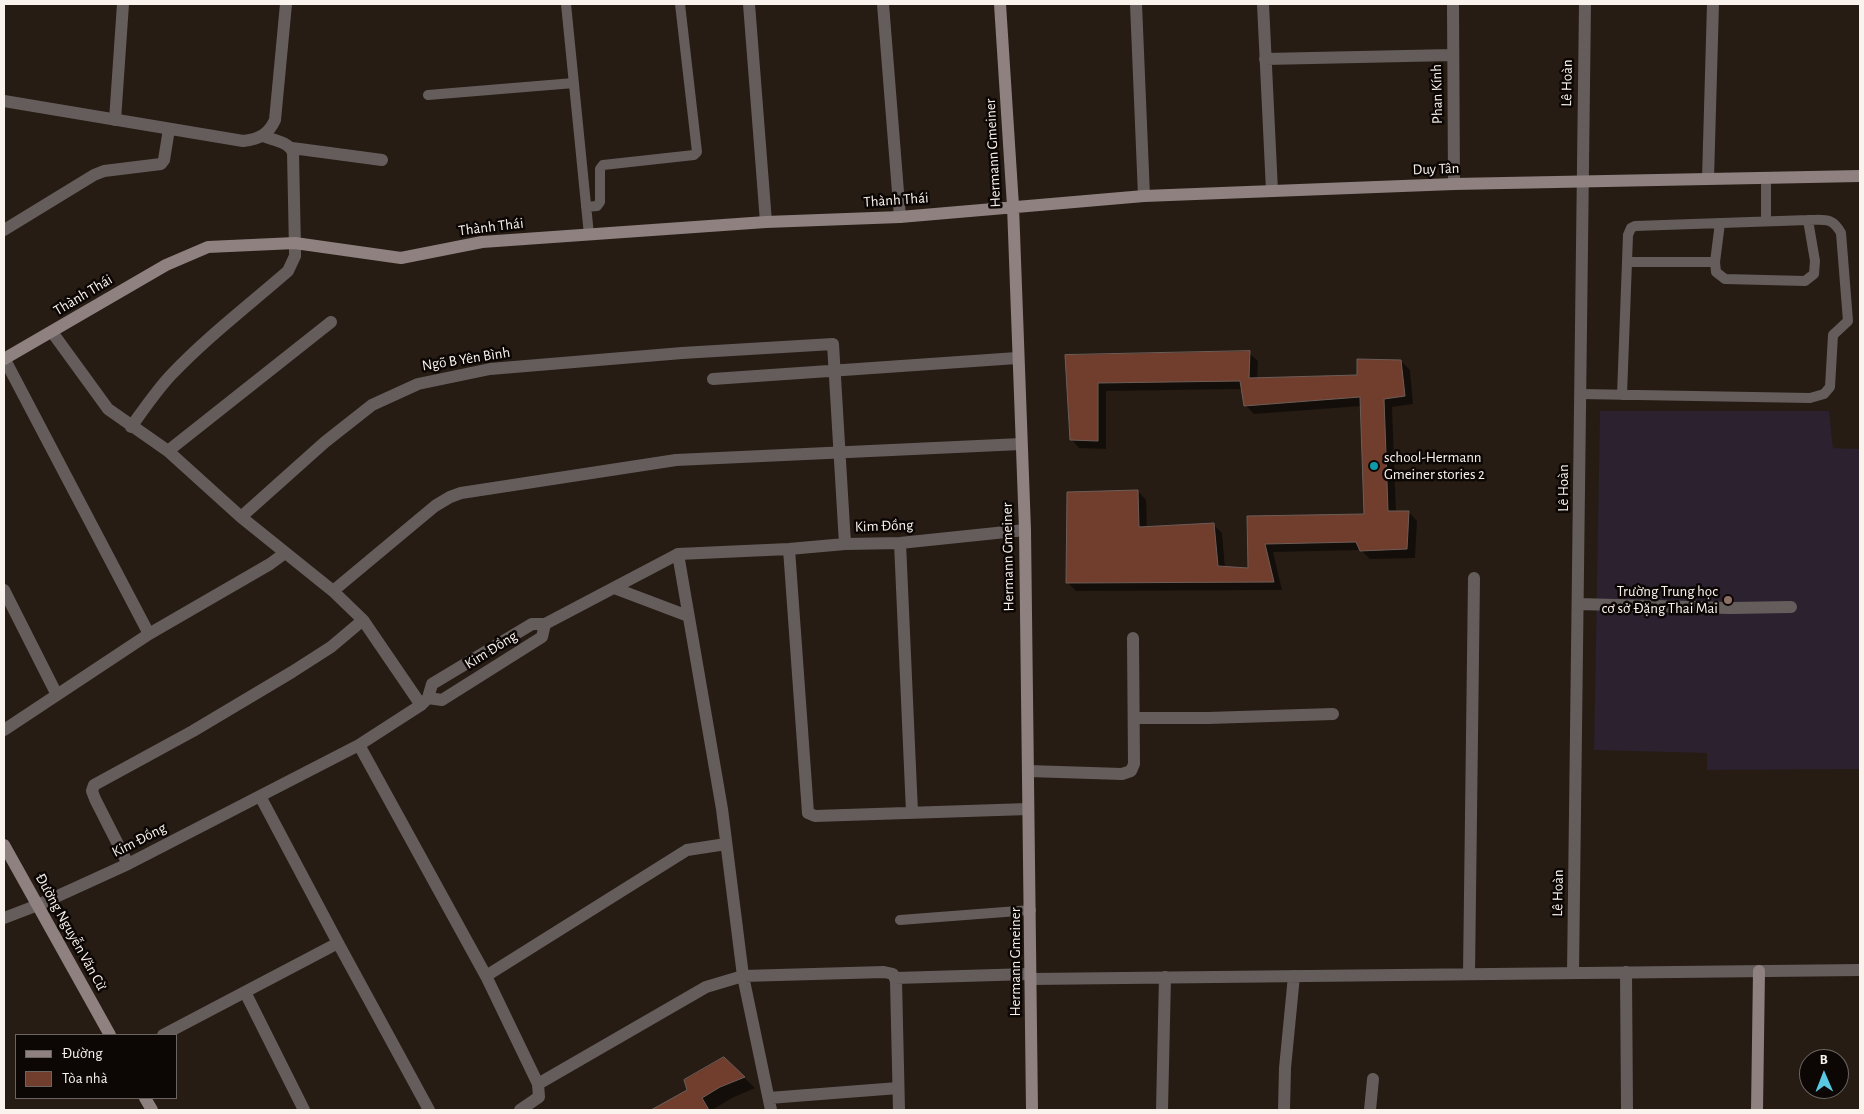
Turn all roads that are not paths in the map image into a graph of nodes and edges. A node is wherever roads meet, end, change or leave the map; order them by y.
1 (119, 4) edge
2 (286, 4) edge
3 (566, 4) edge
4 (680, 4) edge
5 (749, 4) edge
6 (883, 4) edge
7 (1000, 4) edge
8 (1136, 4) edge
9 (1263, 4) edge
10 (1453, 4) edge
11 (1585, 4) edge
12 (1712, 4) edge
13 (1452, 55) junction
14 (1265, 59) junction
15 (574, 83) junction
16 (428, 95) dead end
17 (4, 101) edge
18 (115, 120) junction
19 (169, 128) junction
20 (263, 136) junction
21 (292, 148) junction
22 (382, 160) dead end
23 (1860, 176) edge
24 (1766, 177) junction
25 (1708, 179) junction
26 (1582, 182) junction
27 (1454, 184) junction
28 (1272, 191) junction
29 (1144, 196) junction
30 (1012, 206) junction
31 (586, 207) junction
32 (900, 216) junction
33 (1808, 220) junction
34 (1766, 221) junction
35 (766, 222) junction
36 (1720, 223) junction
37 (4, 230) edge
38 (589, 235) junction
39 (295, 243) junction
40 (1627, 262) junction
41 (1715, 262) junction
42 (331, 322) dead end
43 (52, 332) junction
44 (1017, 358) junction
45 (4, 359) edge
46 (835, 370) junction
47 (713, 380) dead end
48 (1580, 394) junction
49 (1622, 394) junction
50 (131, 427) junction
51 (1021, 444) junction
52 (168, 451) junction
53 (840, 452) junction
54 (241, 518) junction
55 (1025, 530) junction
56 (845, 544) junction
57 (900, 544) junction
58 (789, 549) junction
59 (284, 553) junction
60 (678, 554) junction
61 (1474, 578) dead end
62 (614, 588) junction
63 (4, 590) edge
64 (334, 591) junction
65 (1578, 604) junction
66 (1791, 607) dead end
67 (688, 616) junction
68 (364, 620) junction
69 (545, 624) junction
70 (149, 634) junction
71 (1133, 638) dead end
72 (471, 660) junction
73 (481, 676) junction
74 (57, 695) junction
75 (424, 702) junction
76 (1333, 714) dead end
77 (1134, 718) junction
78 (4, 730) edge
79 (359, 745) junction
80 (1028, 771) junction
81 (260, 796) junction
82 (1028, 809) junction
83 (912, 812) junction
84 (4, 844) edge
85 (726, 844) junction
86 (128, 864) junction
87 (38, 905) junction
88 (1031, 910) junction
89 (4, 918) edge
90 (900, 920) dead end
91 (338, 943) junction
92 (1860, 970) edge
93 (1759, 971) junction
94 (1626, 972) junction
95 (1573, 973) junction
96 (1469, 974) junction
97 (486, 976) junction
98 (743, 976) junction
99 (1294, 976) junction
100 (1031, 977) junction
101 (1165, 977) junction
102 (895, 978) junction
103 (245, 992) junction
104 (109, 1034) edge
105 (165, 1034) edge
106 (1373, 1079) dead end
107 (538, 1084) junction
108 (898, 1088) junction
109 (146, 1099) edge
110 (770, 1104) edge
111 (152, 1110) edge
112 (304, 1110) edge
113 (430, 1110) edge
114 (520, 1110) edge
115 (899, 1110) edge
116 (1032, 1110) edge
117 (1162, 1110) edge
118 (1284, 1110) edge
119 (1370, 1110) edge
120 (1627, 1110) edge
121 (1757, 1110) edge

1 - 18 street
2 - 20 street
3 - 15 lane
4 - 31 lane
5 - 35 street
6 - 32 street
7 - 30 street, Hermann Gmeiner
8 - 29 street
9 - 14 street
10 - 13 street, Phan Kính
11 - 26 street, Lê Hoàn
12 - 25 street
13 - 14 street
13 - 27 street, Phan Kính
14 - 28 street
15 - 16 lane
15 - 31 lane
17 - 18 street
18 - 19 street
19 - 20 street
19 - 37 street
20 - 21 street
21 - 22 street
21 - 39 street
23 - 24 street, Duy Tân
24 - 25 street, Duy Tân
24 - 34 lane
25 - 26 street, Duy Tân
26 - 27 street, Duy Tân
26 - 48 street, Lê Hoàn
27 - 28 street, Duy Tân
28 - 29 street, Duy Tân
29 - 30 street, Duy Tân
30 - 32 street, Thành Thái
30 - 44 street, Hermann Gmeiner
31 - 38 lane
32 - 35 street, Thành Thái
33 - 34 lane
33 - 41 lane
33 - 49 lane
34 - 36 lane
35 - 38 street, Thành Thái
36 - 40 lane
36 - 41 lane
38 - 39 street, Thành Thái
39 - 43 street, Thành Thái
39 - 50 street
40 - 41 lane
40 - 49 lane
42 - 52 street
43 - 45 street, Thành Thái
43 - 50 street
44 - 46 street
44 - 51 street, Hermann Gmeiner
45 - 70 street
46 - 47 street
46 - 53 street
46 - 54 street, Ngõ B Yên Bình
48 - 49 lane
48 - 65 street, Lê Hoàn
50 - 52 street
51 - 53 street
51 - 55 street, Hermann Gmeiner
52 - 54 street
53 - 56 street
53 - 64 street
54 - 59 street
55 - 57 street, Kim Đồng
55 - 80 street, Hermann Gmeiner
56 - 57 street, Kim Đồng
56 - 58 street, Kim Đồng
57 - 83 street
58 - 60 street, Kim Đồng
58 - 83 street
59 - 64 street
59 - 70 street
60 - 62 street, Kim Đồng
60 - 67 street
61 - 96 street
62 - 67 street
62 - 69 street, Kim Đồng
63 - 74 street
64 - 68 street
65 - 66 street
65 - 95 street, Lê Hoàn
67 - 85 street
68 - 75 street
68 - 86 street
69 - 72 street
69 - 73 street, Kim Đồng
70 - 74 street
71 - 77 street
72 - 73 street
72 - 75 street
73 - 75 street, Kim Đồng
74 - 78 street
75 - 79 street, Kim Đồng
76 - 77 street
77 - 80 street
79 - 81 street, Kim Đồng
79 - 97 street
80 - 82 street, Hermann Gmeiner
81 - 86 street, Kim Đồng
81 - 91 street
82 - 83 street
82 - 88 street, Hermann Gmeiner
84 - 87 street, Đường Nguyễn Văn Cừ
85 - 97 street
85 - 98 street
86 - 87 street, Kim Đồng
87 - 89 street, Kim Đồng
87 - 104 street, Đường Nguyễn Văn Cừ
88 - 90 lane
88 - 100 street, Hermann Gmeiner
91 - 103 street
91 - 113 street
92 - 93 street
93 - 94 street
93 - 121 street
94 - 95 street
94 - 120 street
95 - 96 street
96 - 99 street
97 - 107 street
98 - 102 street
98 - 107 street
98 - 110 street
99 - 101 street
99 - 118 street
100 - 101 street
100 - 102 street
100 - 116 street, Hermann Gmeiner
101 - 117 street
102 - 108 street
103 - 105 street
103 - 112 street
106 - 119 street
107 - 114 street
108 - 110 street
108 - 115 street
109 - 111 street

